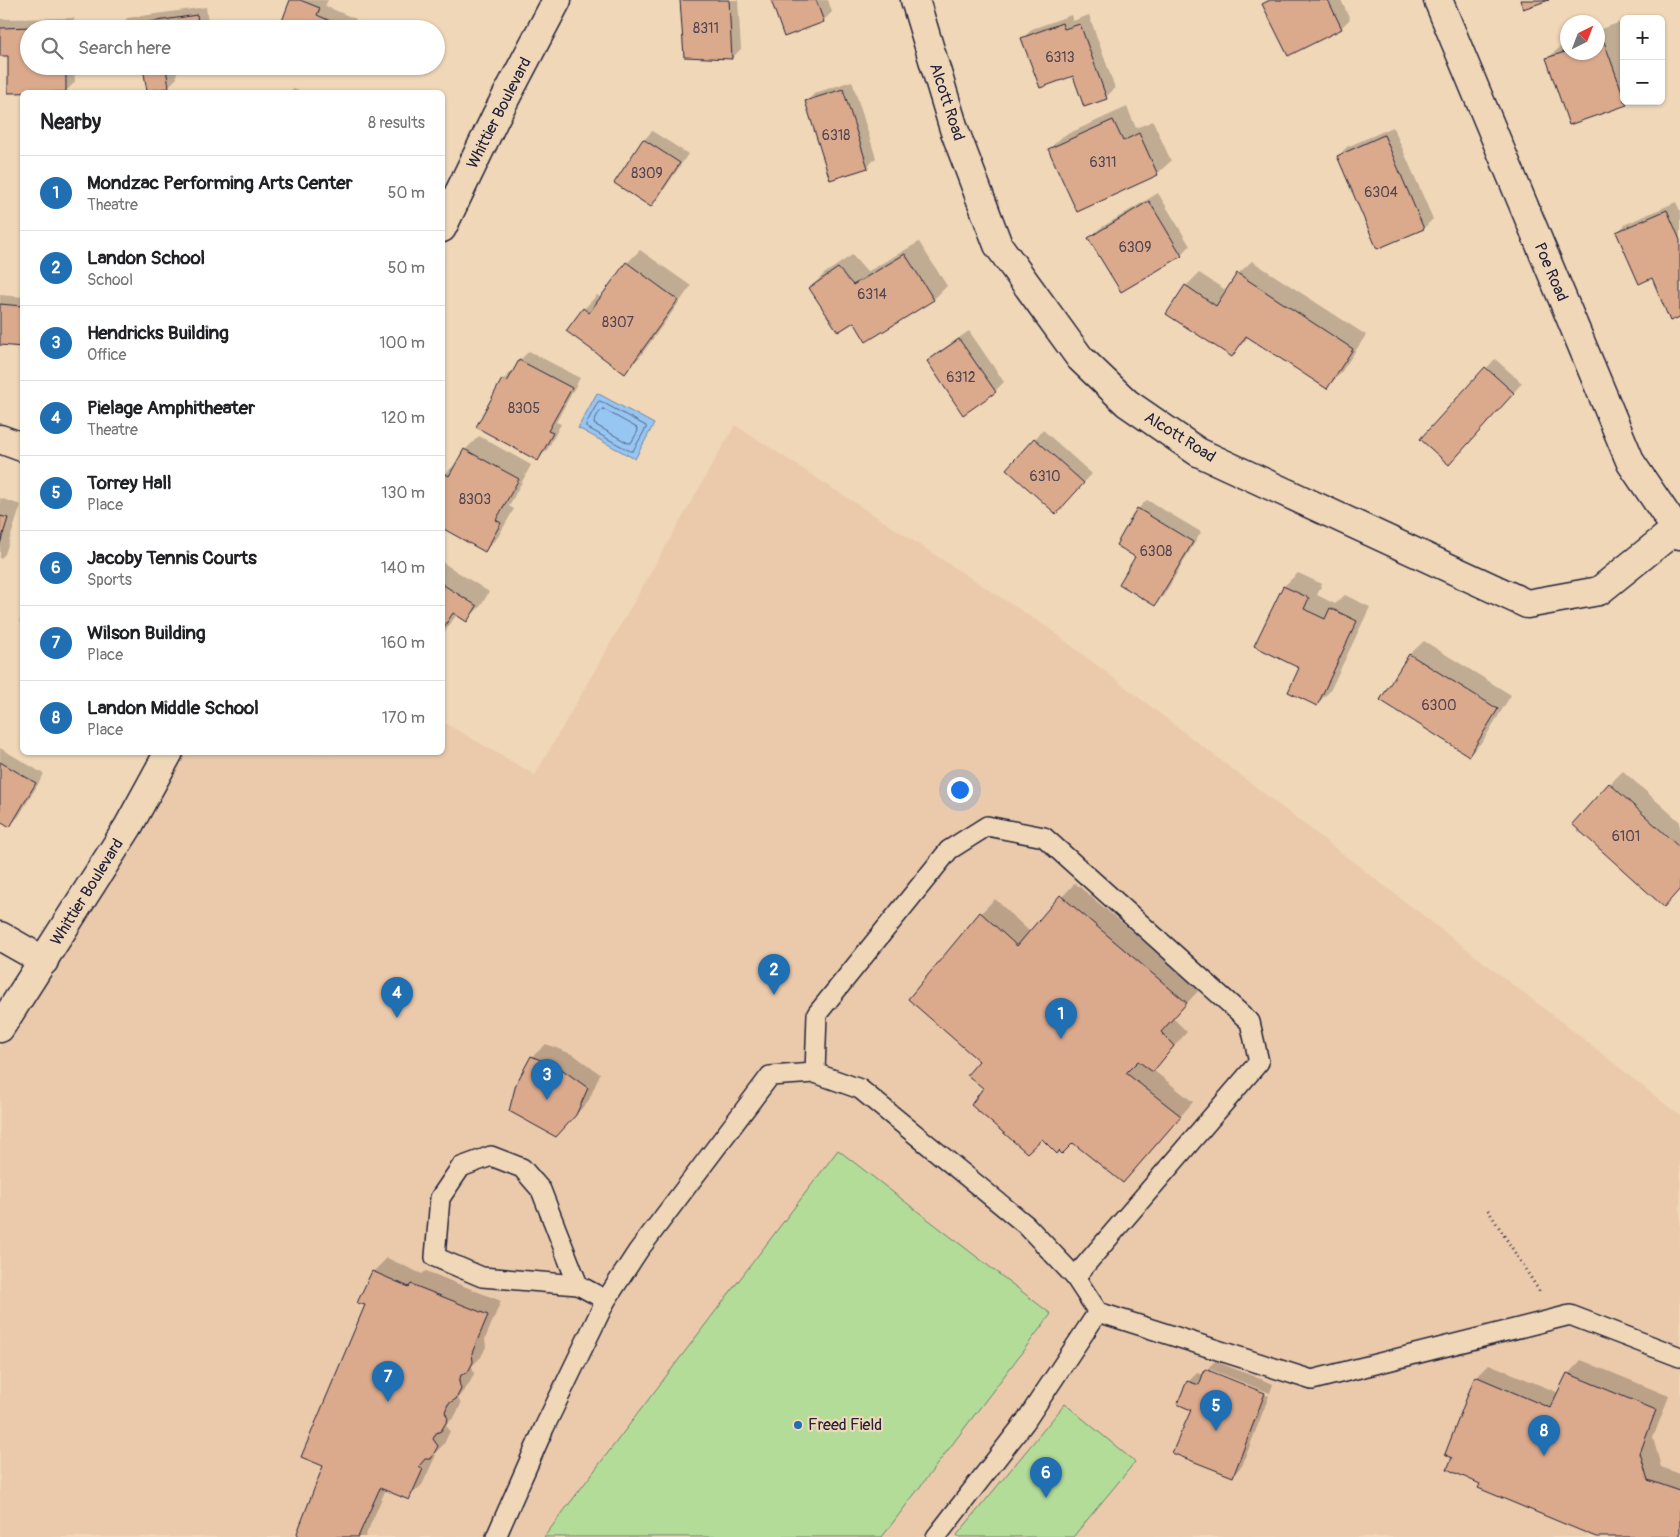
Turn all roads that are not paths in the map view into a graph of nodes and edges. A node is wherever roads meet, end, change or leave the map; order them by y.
1 (557, 0) edge
2 (915, 0) edge
3 (1438, 0) edge
4 (445, 222) edge
5 (0, 439) edge
6 (20, 446) edge
7 (1678, 532) edge
8 (167, 755) edge
9 (0, 936) edge
10 (44, 961) junction
11 (0, 1028) edge
12 (815, 1073) junction
13 (1075, 1277) junction
14 (578, 1285) junction
15 (606, 1300) junction
16 (1098, 1312) junction
17 (1680, 1357) edge
18 (496, 1537) edge
19 (936, 1537) edge

1 - 4 street, Whittier Boulevard
2 - 7 street, Alcott Road
3 - 7 street, Poe Road
5 - 6 street
8 - 10 street, Whittier Boulevard
9 - 10 street
10 - 11 street, Whittier Boulevard
12 - 13 lane
12 - 13 lane
12 - 15 lane
13 - 16 lane
14 - 14 lane
14 - 15 lane
15 - 18 lane
16 - 17 lane
16 - 19 lane

